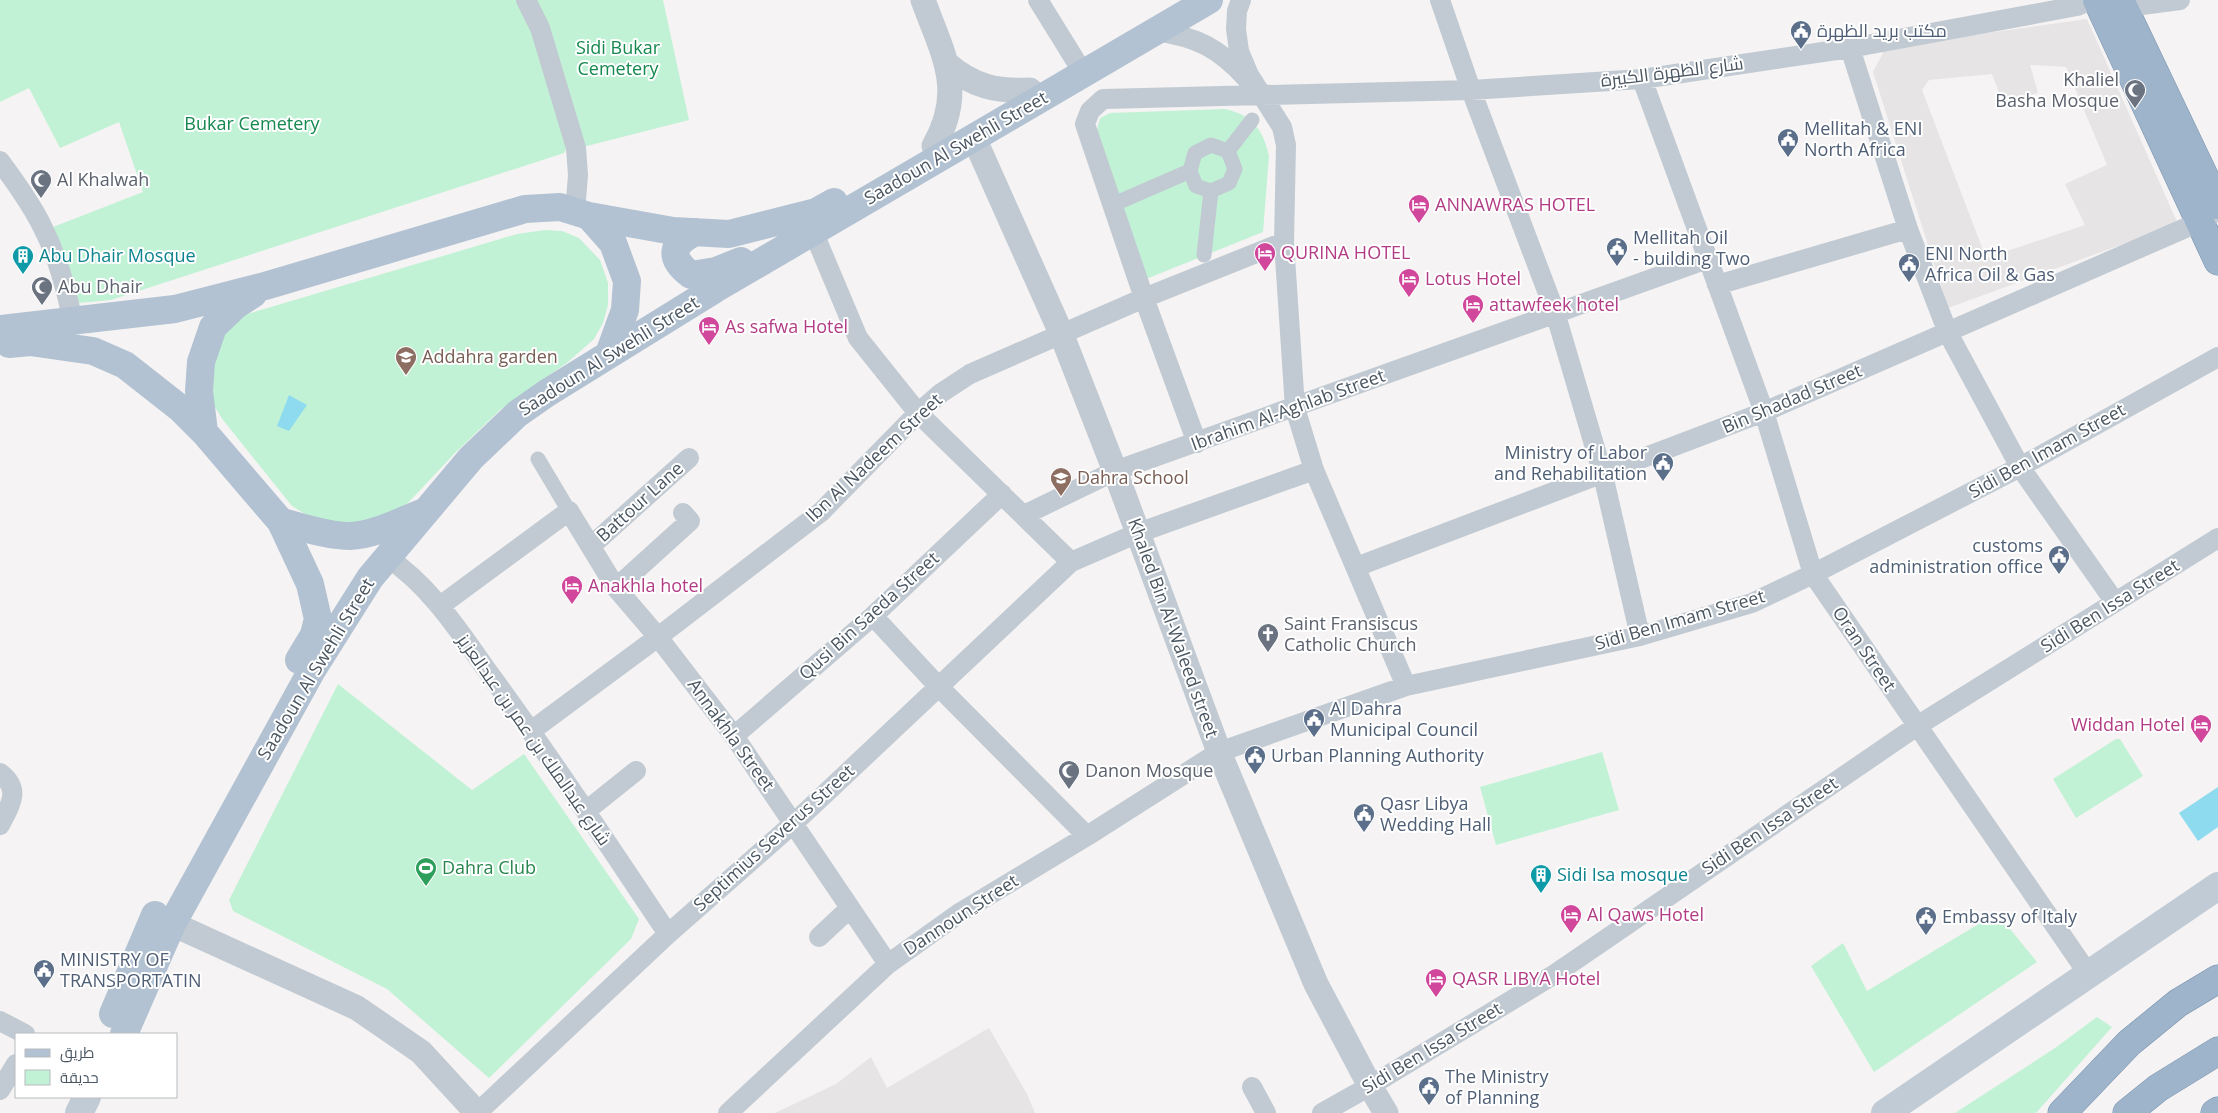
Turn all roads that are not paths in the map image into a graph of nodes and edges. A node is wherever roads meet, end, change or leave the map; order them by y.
1 (526, 0) edge
2 (923, 0) edge
3 (1038, 0) edge
4 (1184, 0) edge
5 (1209, 0) edge
6 (1241, 0) edge
7 (1440, 0) edge
8 (2180, 0) edge
9 (2102, 4) edge
10 (1156, 31) junction
11 (1850, 48) junction
12 (1077, 63) junction
13 (947, 64) junction
14 (1642, 79) junction
15 (1030, 90) junction
16 (1471, 90) junction
17 (1262, 96) junction
18 (1252, 120) dead end
19 (974, 138) junction
20 (934, 146) junction
21 (1228, 151) junction
22 (0, 160) edge
23 (1190, 171) junction
24 (1212, 191) junction
25 (1121, 201) dead end
26 (2212, 212) edge
27 (582, 214) junction
28 (1908, 229) junction
29 (813, 231) junction
30 (696, 232) junction
31 (1284, 242) junction
32 (1204, 255) dead end
33 (1707, 259) junction
34 (2218, 262) edge
35 (1717, 285) junction
36 (265, 286) junction
37 (1144, 298) junction
38 (1555, 312) junction
39 (73, 322) junction
40 (0, 329) edge
41 (1061, 333) junction
42 (1948, 333) junction
43 (0, 345) edge
44 (609, 354) junction
45 (2218, 357) edge
46 (1295, 408) junction
47 (1764, 412) junction
48 (918, 413) junction
49 (204, 432) junction
50 (1197, 443) junction
51 (689, 458) dead end
52 (538, 459) dead end
53 (2020, 466) junction
54 (1314, 470) junction
55 (1115, 471) junction
56 (1603, 475) junction
57 (1002, 494) junction
58 (569, 511) junction
59 (425, 512) junction
60 (683, 513) dead end
61 (1024, 515) junction
62 (281, 522) junction
63 (1138, 533) junction
64 (2218, 538) edge
65 (591, 546) junction
66 (387, 557) junction
67 (1071, 562) junction
68 (1356, 567) junction
69 (1813, 574) junction
70 (616, 588) junction
71 (2115, 602) junction
72 (440, 606) junction
73 (874, 616) junction
74 (1640, 636) junction
75 (658, 637) junction
76 (938, 686) junction
77 (1406, 686) junction
78 (1917, 726) junction
79 (532, 731) junction
80 (734, 736) junction
81 (1219, 752) junction
82 (636, 771) dead end
83 (0, 773) edge
84 (586, 812) junction
85 (794, 823) junction
86 (0, 825) edge
87 (1087, 836) junction
88 (2218, 886) edge
89 (850, 908) junction
90 (164, 920) junction
91 (668, 934) junction
92 (819, 937) dead end
93 (888, 964) junction
94 (2089, 975) junction
95 (2218, 979) edge
96 (0, 1021) edge
97 (23, 1033) edge
98 (106, 1033) edge
99 (124, 1033) edge
100 (2218, 1051) edge
101 (15, 1066) edge
102 (1252, 1086) dead end
103 (1370, 1086) junction
104 (0, 1090) edge
105 (86, 1098) edge
106 (2218, 1111) edge
107 (79, 1113) edge
108 (477, 1113) edge
109 (728, 1113) edge
110 (1266, 1113) edge
111 (1322, 1113) edge
112 (1386, 1113) edge
113 (1885, 1113) edge
114 (2062, 1113) edge
115 (2127, 1113) edge
116 (2215, 1113) edge

1 - 27 street
2 - 13 street
3 - 12 street
4 - 12 main road, Saadoun Al Swehli Street
5 - 10 main road, Saadoun Al Swehli Street
6 - 17 street
7 - 16 street
8 - 9 street, شارع الظهرة الكبيرة
9 - 11 street, شارع الظهرة الكبيرة
9 - 26 highway
10 - 17 street
10 - 19 main road, Saadoun Al Swehli Street
11 - 14 street, شارع الظهرة الكبيرة
11 - 28 street
12 - 15 main road, Saadoun Al Swehli Street
13 - 15 street
13 - 20 street
14 - 16 street, شارع الظهرة الكبيرة
14 - 33 street, Oran Street
15 - 20 main road, Saadoun Al Swehli Street
16 - 17 street, شارع الظهرة الكبيرة
16 - 38 street
17 - 31 street
17 - 37 street, شارع الظهرة الكبيرة
18 - 21 street
19 - 29 main road, Saadoun Al Swehli Street
19 - 41 street, Khaled Bin Al-Waleed street
20 - 30 main road, Saadoun Al Swehli Street
21 - 23 street
21 - 24 street
22 - 39 street
23 - 24 street
23 - 25 street
24 - 32 street
26 - 34 highway
26 - 42 street, Bin Shadad Street
27 - 30 main road, Saadoun Al Swehli Street
27 - 36 main road, Saadoun Al Swehli Street
27 - 44 main road
28 - 35 street
28 - 42 street
29 - 30 main road
29 - 44 main road, Saadoun Al Swehli Street
29 - 48 street
31 - 37 street, Ibn Al Nadeem Street
31 - 46 street
33 - 35 street, Oran Street
33 - 38 street, Ibrahim Al-Aghlab Street
35 - 47 street, Oran Street
36 - 39 main road, Saadoun Al Swehli Street
36 - 49 main road
37 - 41 street, Ibn Al Nadeem Street
37 - 50 street, شارع الظهرة الكبيرة
38 - 46 street, Ibrahim Al-Aghlab Street
38 - 56 street
39 - 40 main road, Saadoun Al Swehli Street
41 - 48 street, Ibn Al Nadeem Street
41 - 55 street, Khaled Bin Al-Waleed street
42 - 47 street, Bin Shadad Street
42 - 53 street
43 - 49 main road, Saadoun Al Swehli Street
44 - 59 main road, Saadoun Al Swehli Street
45 - 53 street, Sidi Ben Imam Street
46 - 50 street, Ibrahim Al-Aghlab Street
46 - 54 street
47 - 56 street, Bin Shadad Street
47 - 69 street, Oran Street
48 - 57 street
48 - 75 street, Ibn Al Nadeem Street
49 - 62 main road, Saadoun Al Swehli Street
50 - 55 street, Ibrahim Al-Aghlab Street
51 - 65 street, Battour Lane
52 - 58 street
53 - 69 street, Sidi Ben Imam Street
53 - 71 street
54 - 63 street, Septimius Severus Street
54 - 68 street
55 - 61 street, Ibrahim Al-Aghlab Street
55 - 63 street, Khaled Bin Al-Waleed street
56 - 68 street, Bin Shadad Street
56 - 74 street
57 - 61 street
57 - 73 street, Qusi Bin Saeda Street
58 - 65 street, Annakhla Street
58 - 72 street
59 - 62 main road
59 - 66 main road, Saadoun Al Swehli Street
60 - 70 street
61 - 67 street
62 - 90 main road, Saadoun Al Swehli Street
63 - 67 street, Septimius Severus Street
63 - 81 street, Khaled Bin Al-Waleed street
64 - 71 street, Sidi Ben Issa Street
65 - 70 street, Annakhla Street
66 - 72 street, شارع عبدالملك بن عمر بن عبدالعزيز
66 - 90 main road, Saadoun Al Swehli Street
67 - 76 street, Septimius Severus Street
68 - 77 street
69 - 74 street, Sidi Ben Imam Street
69 - 78 street, Oran Street
70 - 75 street, Annakhla Street
71 - 78 street, Sidi Ben Issa Street
72 - 79 street, شارع عبدالملك بن عمر بن عبدالعزيز
73 - 76 street
73 - 80 street, Qusi Bin Saeda Street
74 - 77 street, Sidi Ben Imam Street
75 - 79 street, Ibn Al Nadeem Street
75 - 80 street, Annakhla Street
76 - 85 street, Septimius Severus Street
76 - 87 street
77 - 81 street, Sidi Ben Imam Street
78 - 94 street, Oran Street
78 - 103 street, Sidi Ben Issa Street
79 - 84 street, شارع عبدالملك بن عمر بن عبدالعزيز
80 - 85 street, Annakhla Street
81 - 87 street, Dannoun ٍStreet
81 - 103 street, Khaled Bin Al-Waleed street
82 - 84 street
83 - 86 street
84 - 91 street, شارع عبدالملك بن عمر بن عبدالعزيز
85 - 89 street, Annakhla Street
85 - 91 street, Septimius Severus Street
87 - 93 street, Dannoun ٍStreet
88 - 94 main road
89 - 92 street
89 - 93 street, Annakhla Street
90 - 98 main road, Saadoun Al Swehli Street
90 - 99 main road, Saadoun Al Swehli Street
90 - 108 street
91 - 108 street, Septimius Severus Street
93 - 109 street, Dannoun ٍStreet
94 - 113 main road
95 - 114 highway
96 - 97 street
100 - 115 highway
101 - 104 street
102 - 110 street
103 - 111 street, Sidi Ben Issa Street
103 - 112 street, Khaled Bin Al-Waleed street
105 - 107 main road
106 - 116 highway

